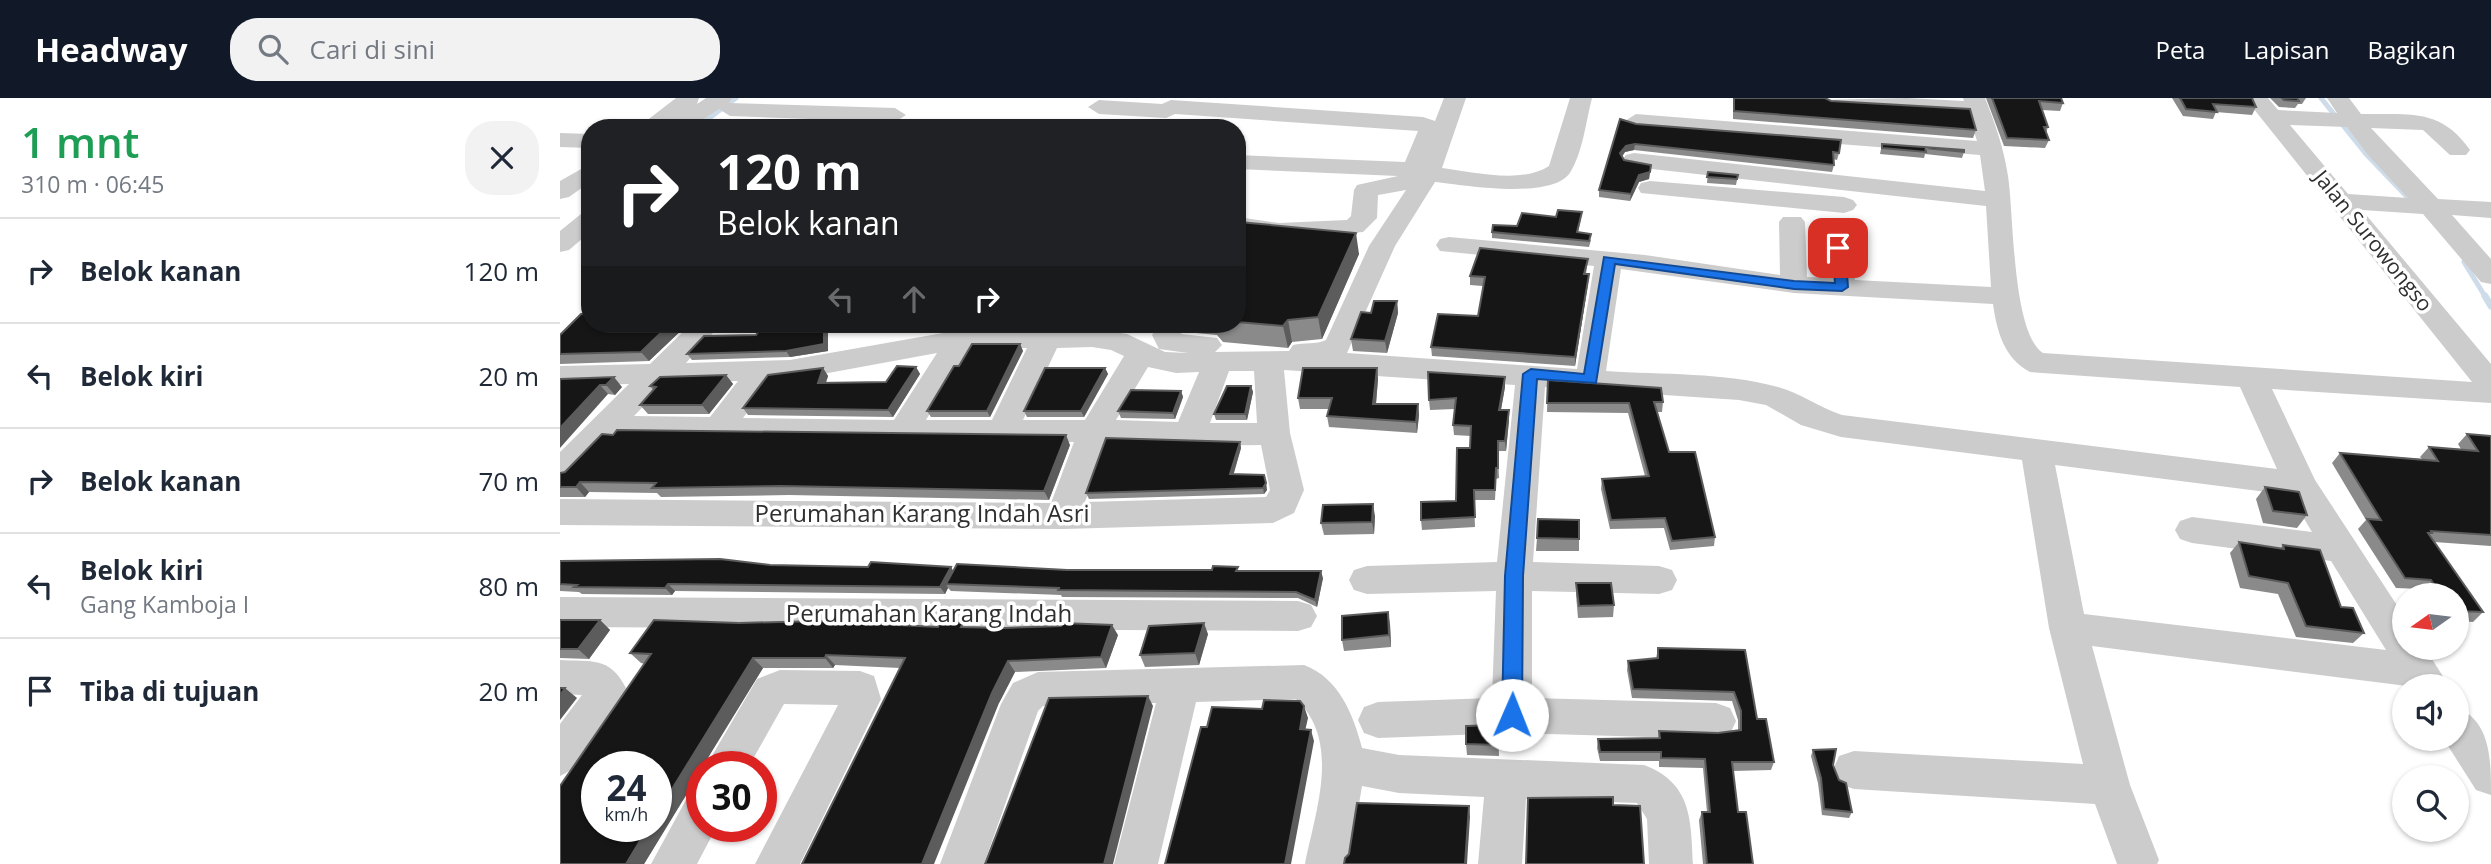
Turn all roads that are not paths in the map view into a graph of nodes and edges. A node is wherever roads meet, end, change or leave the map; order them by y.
1 (691, 98) edge
2 (911, 98) edge
3 (1455, 98) edge
4 (1581, 98) edge
5 (2338, 98) edge
6 (1829, 100) edge
7 (733, 102) edge
8 (1976, 104) edge
9 (1099, 107) dead end
10 (2264, 107) edge
11 (1166, 111) edge
12 (661, 119) edge
13 (694, 119) edge
14 (714, 119) edge
15 (867, 119) edge
16 (894, 119) edge
17 (1636, 121) edge
18 (2342, 121) junction
19 (560, 140) edge
20 (581, 141) edge
21 (1990, 149) junction
22 (2458, 150) dead end
23 (1634, 160) edge
24 (1246, 162) edge
25 (1421, 172) junction
26 (1881, 172) dead end
27 (581, 177) edge
28 (1650, 188) dead end
29 (560, 192) edge
30 (1998, 200) junction
31 (581, 201) edge
32 (2339, 201) junction
33 (2419, 206) junction
34 (2491, 210) edge
35 (560, 218) edge
36 (1792, 222) dead end
37 (581, 226) edge
38 (1246, 226) edge
39 (1836, 229) dead end
40 (1246, 240) edge
41 (560, 244) edge
42 (1449, 245) dead end
43 (1382, 246) junction
44 (1609, 260) junction
45 (2491, 276) edge
46 (1794, 285) junction
47 (1842, 287) junction
48 (2006, 296) junction
49 (698, 333) edge
50 (1169, 333) edge
51 (960, 339) junction
52 (1046, 339) junction
53 (1142, 354) junction
54 (2480, 359) edge
55 (1268, 360) junction
56 (1218, 362) junction
57 (660, 372) junction
58 (762, 372) junction
59 (1531, 374) junction
60 (560, 376) edge
61 (2250, 378) junction
62 (1590, 380) junction
63 (2491, 384) edge
64 (2491, 393) edge
65 (606, 426) junction
66 (718, 429) junction
67 (903, 430) junction
68 (1093, 431) junction
69 (1002, 432) junction
70 (1274, 433) junction
71 (1189, 435) junction
72 (2036, 449) junction
73 (564, 464) edge
74 (2300, 484) junction
75 (560, 512) edge
76 (1063, 516) junction
77 (2192, 530) dead end
78 (2342, 550) junction
79 (1514, 576) junction
80 (1367, 580) dead end
81 (1659, 580) dead end
82 (560, 612) edge
83 (1298, 617) dead end
84 (2068, 628) junction
85 (2392, 674) edge
86 (2421, 674) edge
87 (560, 677) edge
88 (1181, 684) junction
89 (1512, 715) junction
90 (1378, 720) dead end
91 (1716, 721) dead end
92 (2469, 743) edge
93 (736, 751) edge
94 (560, 757) edge
95 (1345, 764) junction
96 (1854, 770) dead end
97 (2491, 776) edge
98 (1506, 781) junction
99 (2109, 785) junction
100 (686, 841) edge
101 (2137, 860) dead end
102 (673, 864) edge
103 (777, 864) edge
104 (962, 864) edge
105 (1136, 864) edge
106 (1328, 864) edge
107 (1500, 864) edge
108 (1671, 864) edge

1 - 12 street
2 - 16 street
3 - 25 street
4 - 25 street
5 - 18 street
6 - 8 street
7 - 13 street
7 - 14 street
7 - 15 street
8 - 21 street
9 - 11 street
10 - 18 street
10 - 32 street, Jalan Surowongso
11 - 25 street
17 - 21 street
18 - 22 street
18 - 33 street
19 - 20 street
21 - 30 street
23 - 30 street
24 - 25 street
25 - 38 street
25 - 43 street
26 - 30 street
27 - 29 street
28 - 30 street
30 - 48 street
31 - 35 street
32 - 33 street
32 - 54 street, Jalan Surowongso
33 - 34 street
33 - 45 street
36 - 46 street
37 - 41 street
39 - 47 street
40 - 43 street
42 - 44 street
43 - 50 street
44 - 46 street
44 - 62 street
46 - 47 street
47 - 48 street
48 - 61 street
49 - 57 street
51 - 52 street
51 - 58 street
51 - 67 street
52 - 53 street
52 - 69 street
53 - 56 street
53 - 68 street
54 - 63 street, Jalan Surowongso
55 - 56 street
55 - 59 street
55 - 70 street
56 - 71 street
57 - 58 street
57 - 60 street
57 - 65 street
58 - 66 street
59 - 62 street
59 - 79 street
61 - 64 street
61 - 74 street
62 - 72 street
65 - 66 street
65 - 73 street
66 - 67 street
67 - 69 street
68 - 69 street
68 - 71 street
68 - 76 street
70 - 71 street
70 - 76 street, Perumahan Karang Indah Asri
72 - 74 street
72 - 84 street
74 - 78 street
75 - 76 street, Perumahan Karang Indah Asri
77 - 78 street
78 - 86 street
79 - 80 street
79 - 81 street
79 - 89 street
82 - 83 street, Perumahan Karang Indah
84 - 85 street
84 - 99 street
87 - 94 street
88 - 95 street
88 - 104 street
88 - 105 street
89 - 90 street
89 - 91 street
92 - 97 street
93 - 103 street
95 - 98 street
95 - 106 street
96 - 99 street
98 - 107 street
98 - 108 street
99 - 101 street
100 - 102 street

